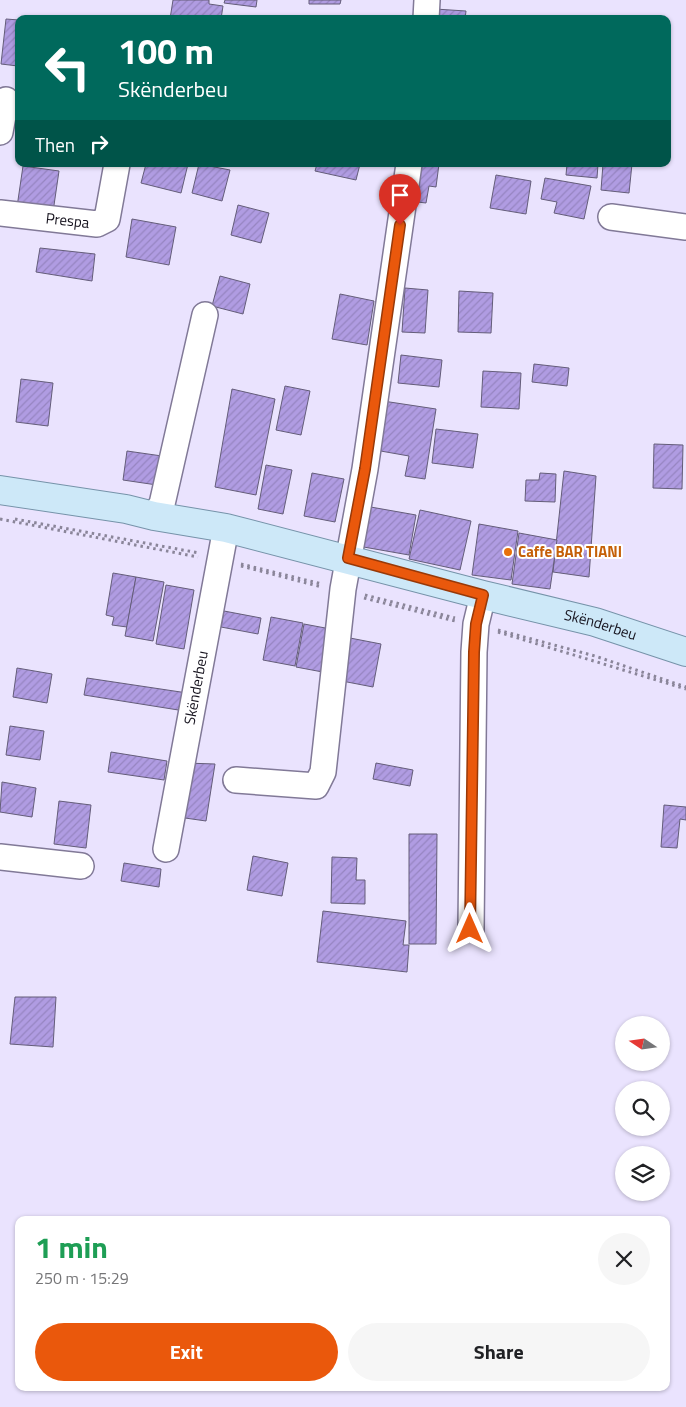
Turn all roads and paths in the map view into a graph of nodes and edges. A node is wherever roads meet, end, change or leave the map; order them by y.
1 (427, 0) edge
2 (426, 15) edge
3 (6, 100) dead end
4 (0, 132) edge
5 (116, 167) edge
6 (409, 167) edge
7 (0, 213) edge
8 (611, 217) dead end
9 (686, 227) edge
10 (205, 315) dead end
11 (0, 490) edge
12 (154, 516) junction
13 (226, 528) junction
14 (348, 558) junction
15 (483, 595) junction
16 (686, 652) edge
17 (236, 780) dead end
18 (166, 849) dead end
19 (0, 857) edge
20 (82, 866) dead end
21 (470, 929) dead end

1 - 2 street
3 - 4 street
5 - 7 street, Prespa
6 - 14 street
8 - 9 street
10 - 12 street
11 - 12 main road, Skënderbeu
12 - 13 main road, Skënderbeu
13 - 14 main road, Skënderbeu
13 - 18 street, Skënderbeu
14 - 15 main road, Skënderbeu
14 - 17 street
15 - 16 main road, Skënderbeu
15 - 21 street
19 - 20 street

